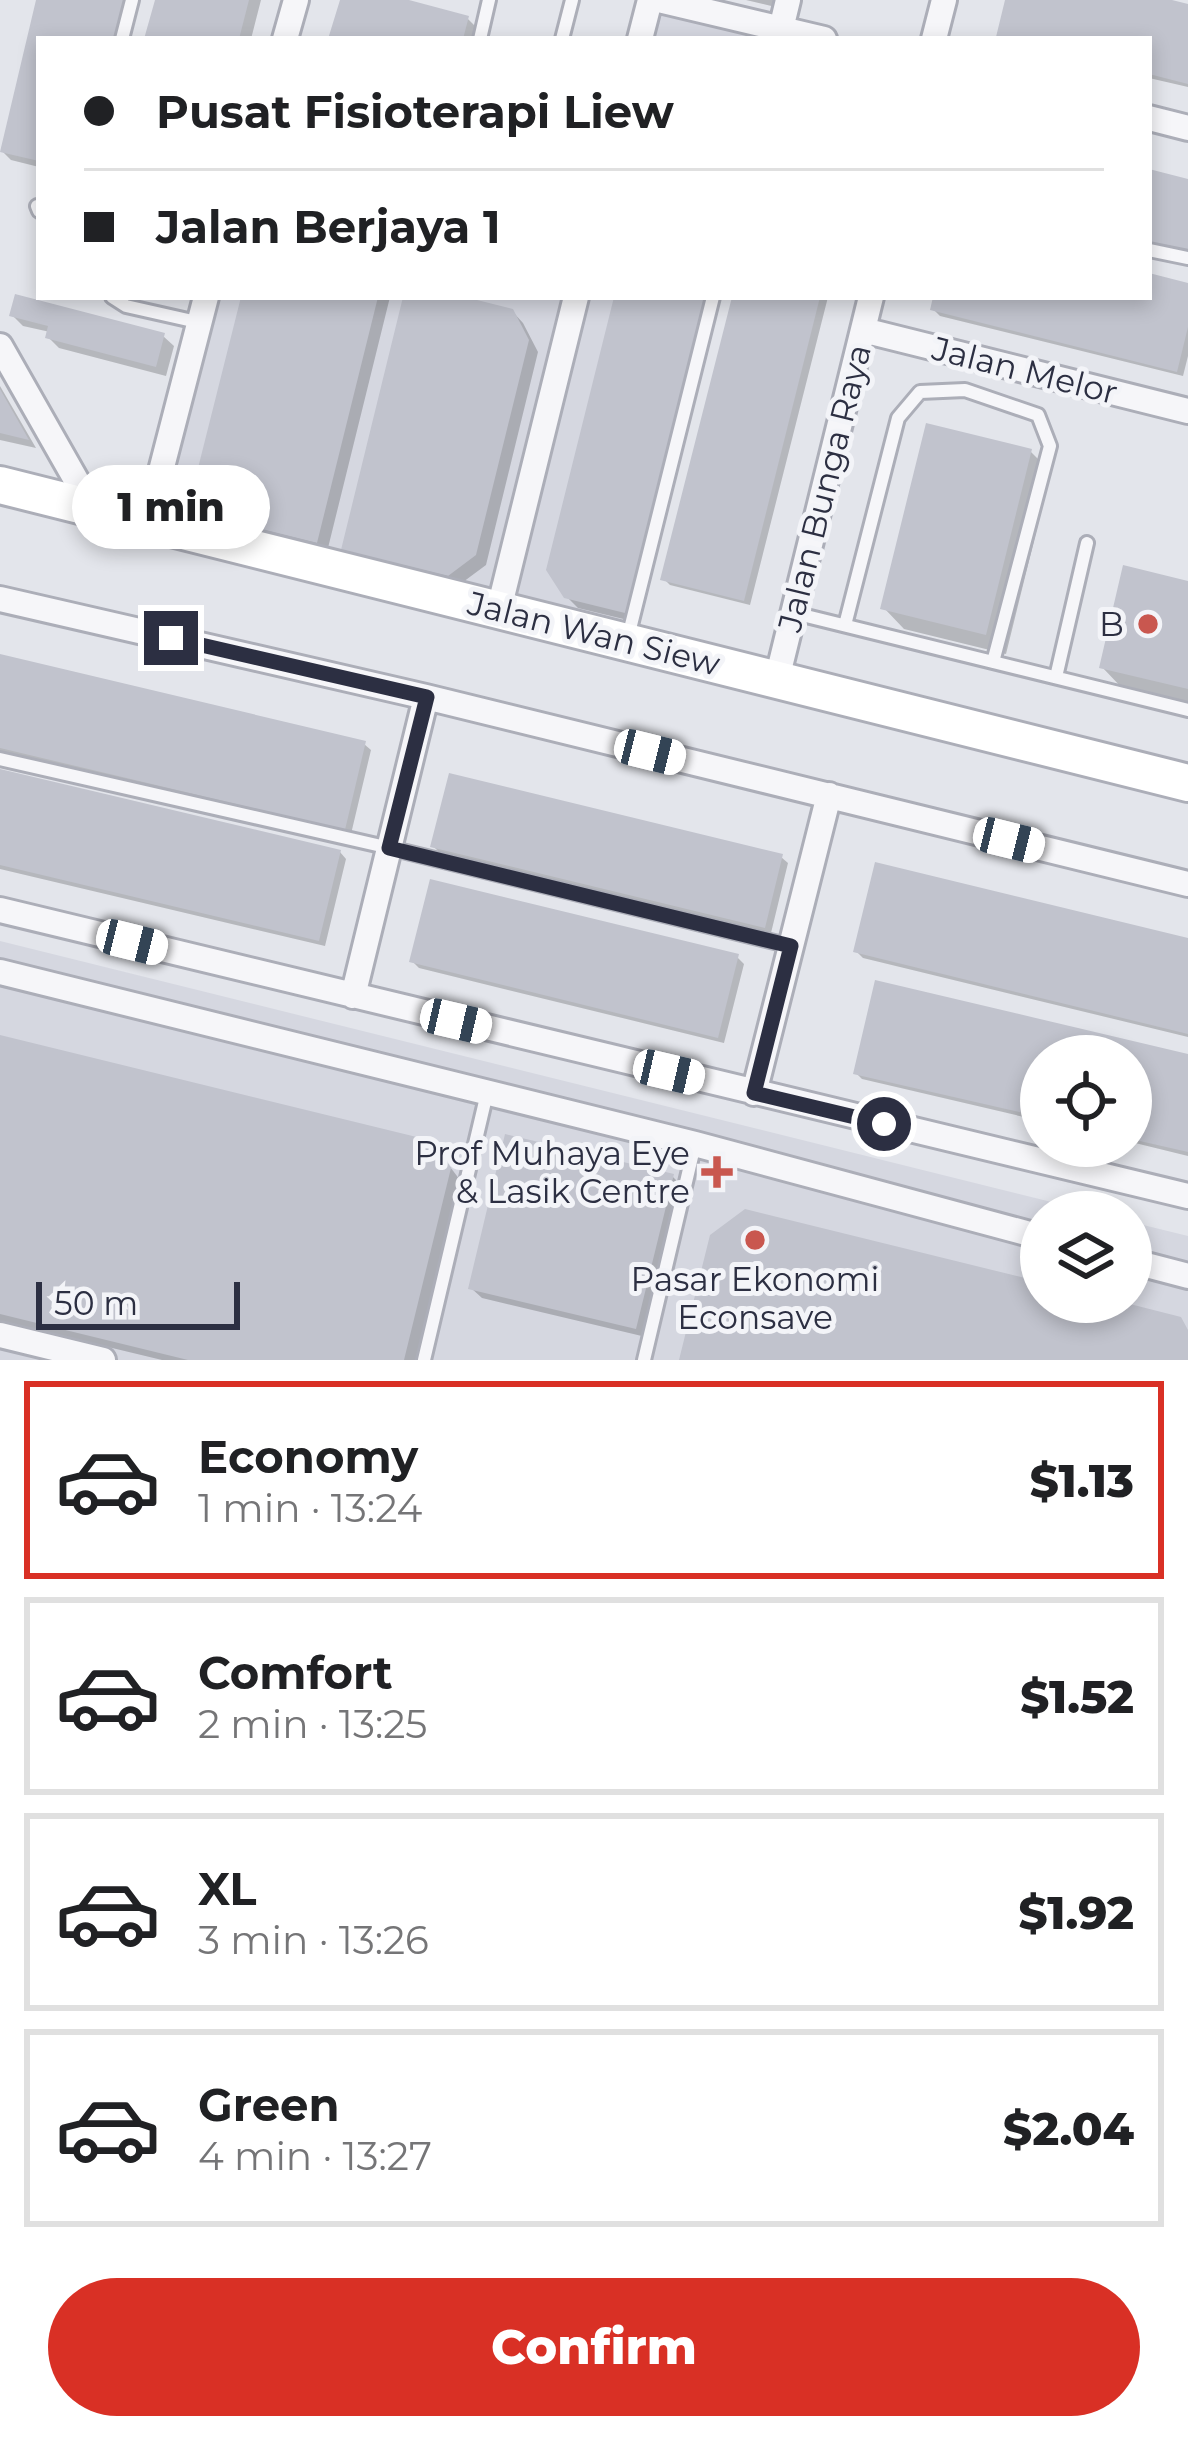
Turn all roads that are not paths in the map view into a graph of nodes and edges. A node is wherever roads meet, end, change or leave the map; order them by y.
1 (132, 0) edge
2 (296, 0) edge
3 (489, 0) edge
4 (572, 0) edge
5 (654, 0) edge
6 (788, 0) edge
7 (944, 0) edge
8 (780, 34) edge
9 (123, 36) edge
10 (287, 36) edge
11 (481, 36) edge
12 (563, 36) edge
13 (641, 36) edge
14 (935, 36) edge
15 (1152, 119) edge
16 (1188, 128) edge
17 (1152, 251) edge
18 (1188, 258) edge
19 (117, 300) edge
20 (205, 300) edge
21 (576, 300) edge
22 (712, 300) edge
23 (870, 300) edge
24 (197, 322) junction
25 (862, 330) junction
26 (0, 346) edge
27 (1188, 411) edge
28 (12, 494) edge
29 (92, 508) junction
30 (148, 521) junction
31 (1087, 543) dead end
32 (0, 598) edge
33 (500, 610) junction
34 (794, 613) junction
35 (845, 625) junction
36 (626, 642) junction
37 (993, 662) junction
38 (1056, 677) junction
39 (777, 679) junction
40 (427, 697) junction
41 (1188, 710) edge
42 (0, 760) edge
43 (1188, 783) edge
44 (829, 795) junction
45 (389, 848) junction
46 (1188, 884) edge
47 (0, 910) edge
48 (791, 946) junction
49 (0, 972) edge
50 (353, 996) junction
51 (488, 1092) junction
52 (754, 1093) junction
53 (695, 1144) junction
54 (1188, 1196) edge
55 (1020, 1231) edge
56 (1152, 1267) edge
57 (1188, 1276) edge
58 (0, 1335) edge
59 (103, 1360) edge
60 (424, 1360) edge
61 (644, 1360) edge

1 - 9 lane
2 - 10 street
3 - 11 lane
4 - 12 lane
5 - 8 street
5 - 13 street
6 - 8 street
7 - 14 street
15 - 16 street
17 - 18 lane
19 - 24 lane
20 - 24 street
21 - 33 street
22 - 36 lane
23 - 25 street, Jalan Bunga Raya
24 - 30 street
25 - 27 street, Jalan Melor
25 - 34 street, Jalan Bunga Raya
26 - 29 street
28 - 29 street, Jalan Wan Siew
29 - 30 street, Jalan Wan Siew
30 - 33 street, Jalan Wan Siew
31 - 38 lane
32 - 40 street
33 - 36 street, Jalan Wan Siew
34 - 35 lane
34 - 39 street, Jalan Bunga Raya
35 - 37 lane
35 - 37 lane
36 - 39 street, Jalan Wan Siew
37 - 38 lane
38 - 41 lane
39 - 43 street, Jalan Wan Siew
40 - 44 street
40 - 45 street
42 - 45 lane
44 - 46 street
44 - 48 street
45 - 48 lane
45 - 50 street
47 - 50 street
48 - 52 street
49 - 51 street
50 - 52 street
51 - 53 street
51 - 60 lane
52 - 54 street
53 - 55 street
53 - 61 lane
56 - 57 street
58 - 59 street

